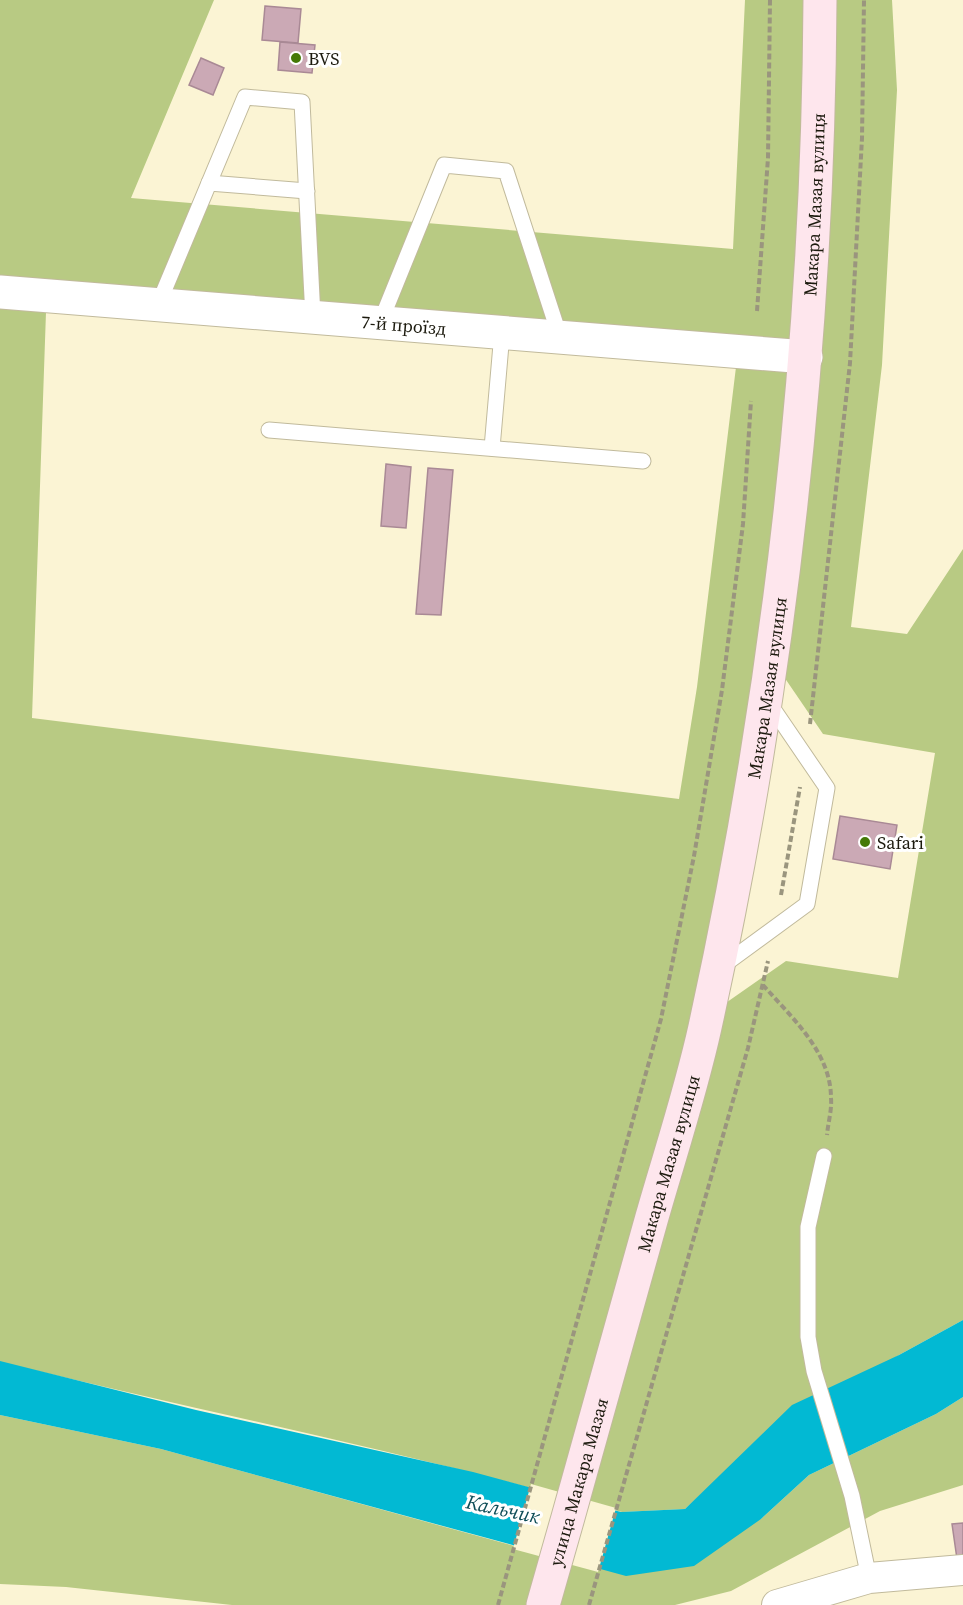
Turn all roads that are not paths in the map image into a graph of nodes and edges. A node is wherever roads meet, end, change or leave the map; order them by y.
1 (820, 0) edge
2 (209, 183) junction
3 (307, 191) junction
4 (0, 292) edge
5 (158, 305) junction
6 (313, 317) junction
7 (380, 323) junction
8 (502, 333) junction
9 (560, 337) junction
10 (806, 357) junction
11 (269, 430) dead end
12 (492, 448) junction
13 (643, 461) dead end
14 (765, 697) junction
15 (716, 970) junction
16 (824, 1156) road end
17 (612, 1359) joint
18 (963, 1570) edge
19 (869, 1578) junction
20 (543, 1605) edge
21 (777, 1605) edge

1 - 10 main road, Макара Мазая вулиця
2 - 3 lane
2 - 3 lane
2 - 5 lane
3 - 6 lane
4 - 5 street, 7-й проїзд
5 - 6 street, 7-й проїзд
6 - 7 street, 7-й проїзд
7 - 8 street, 7-й проїзд
7 - 9 lane
8 - 9 street, 7-й проїзд
8 - 12 lane
9 - 10 street, 7-й проїзд
10 - 14 main road, Макара Мазая вулиця
11 - 12 lane
12 - 13 lane
14 - 15 main road, Макара Мазая вулиця
14 - 15 lane
15 - 17 main road, Макара Мазая вулиця
16 - 19 lane
17 - 20 main road, улица Макара Мазая
18 - 19 street
19 - 21 street

